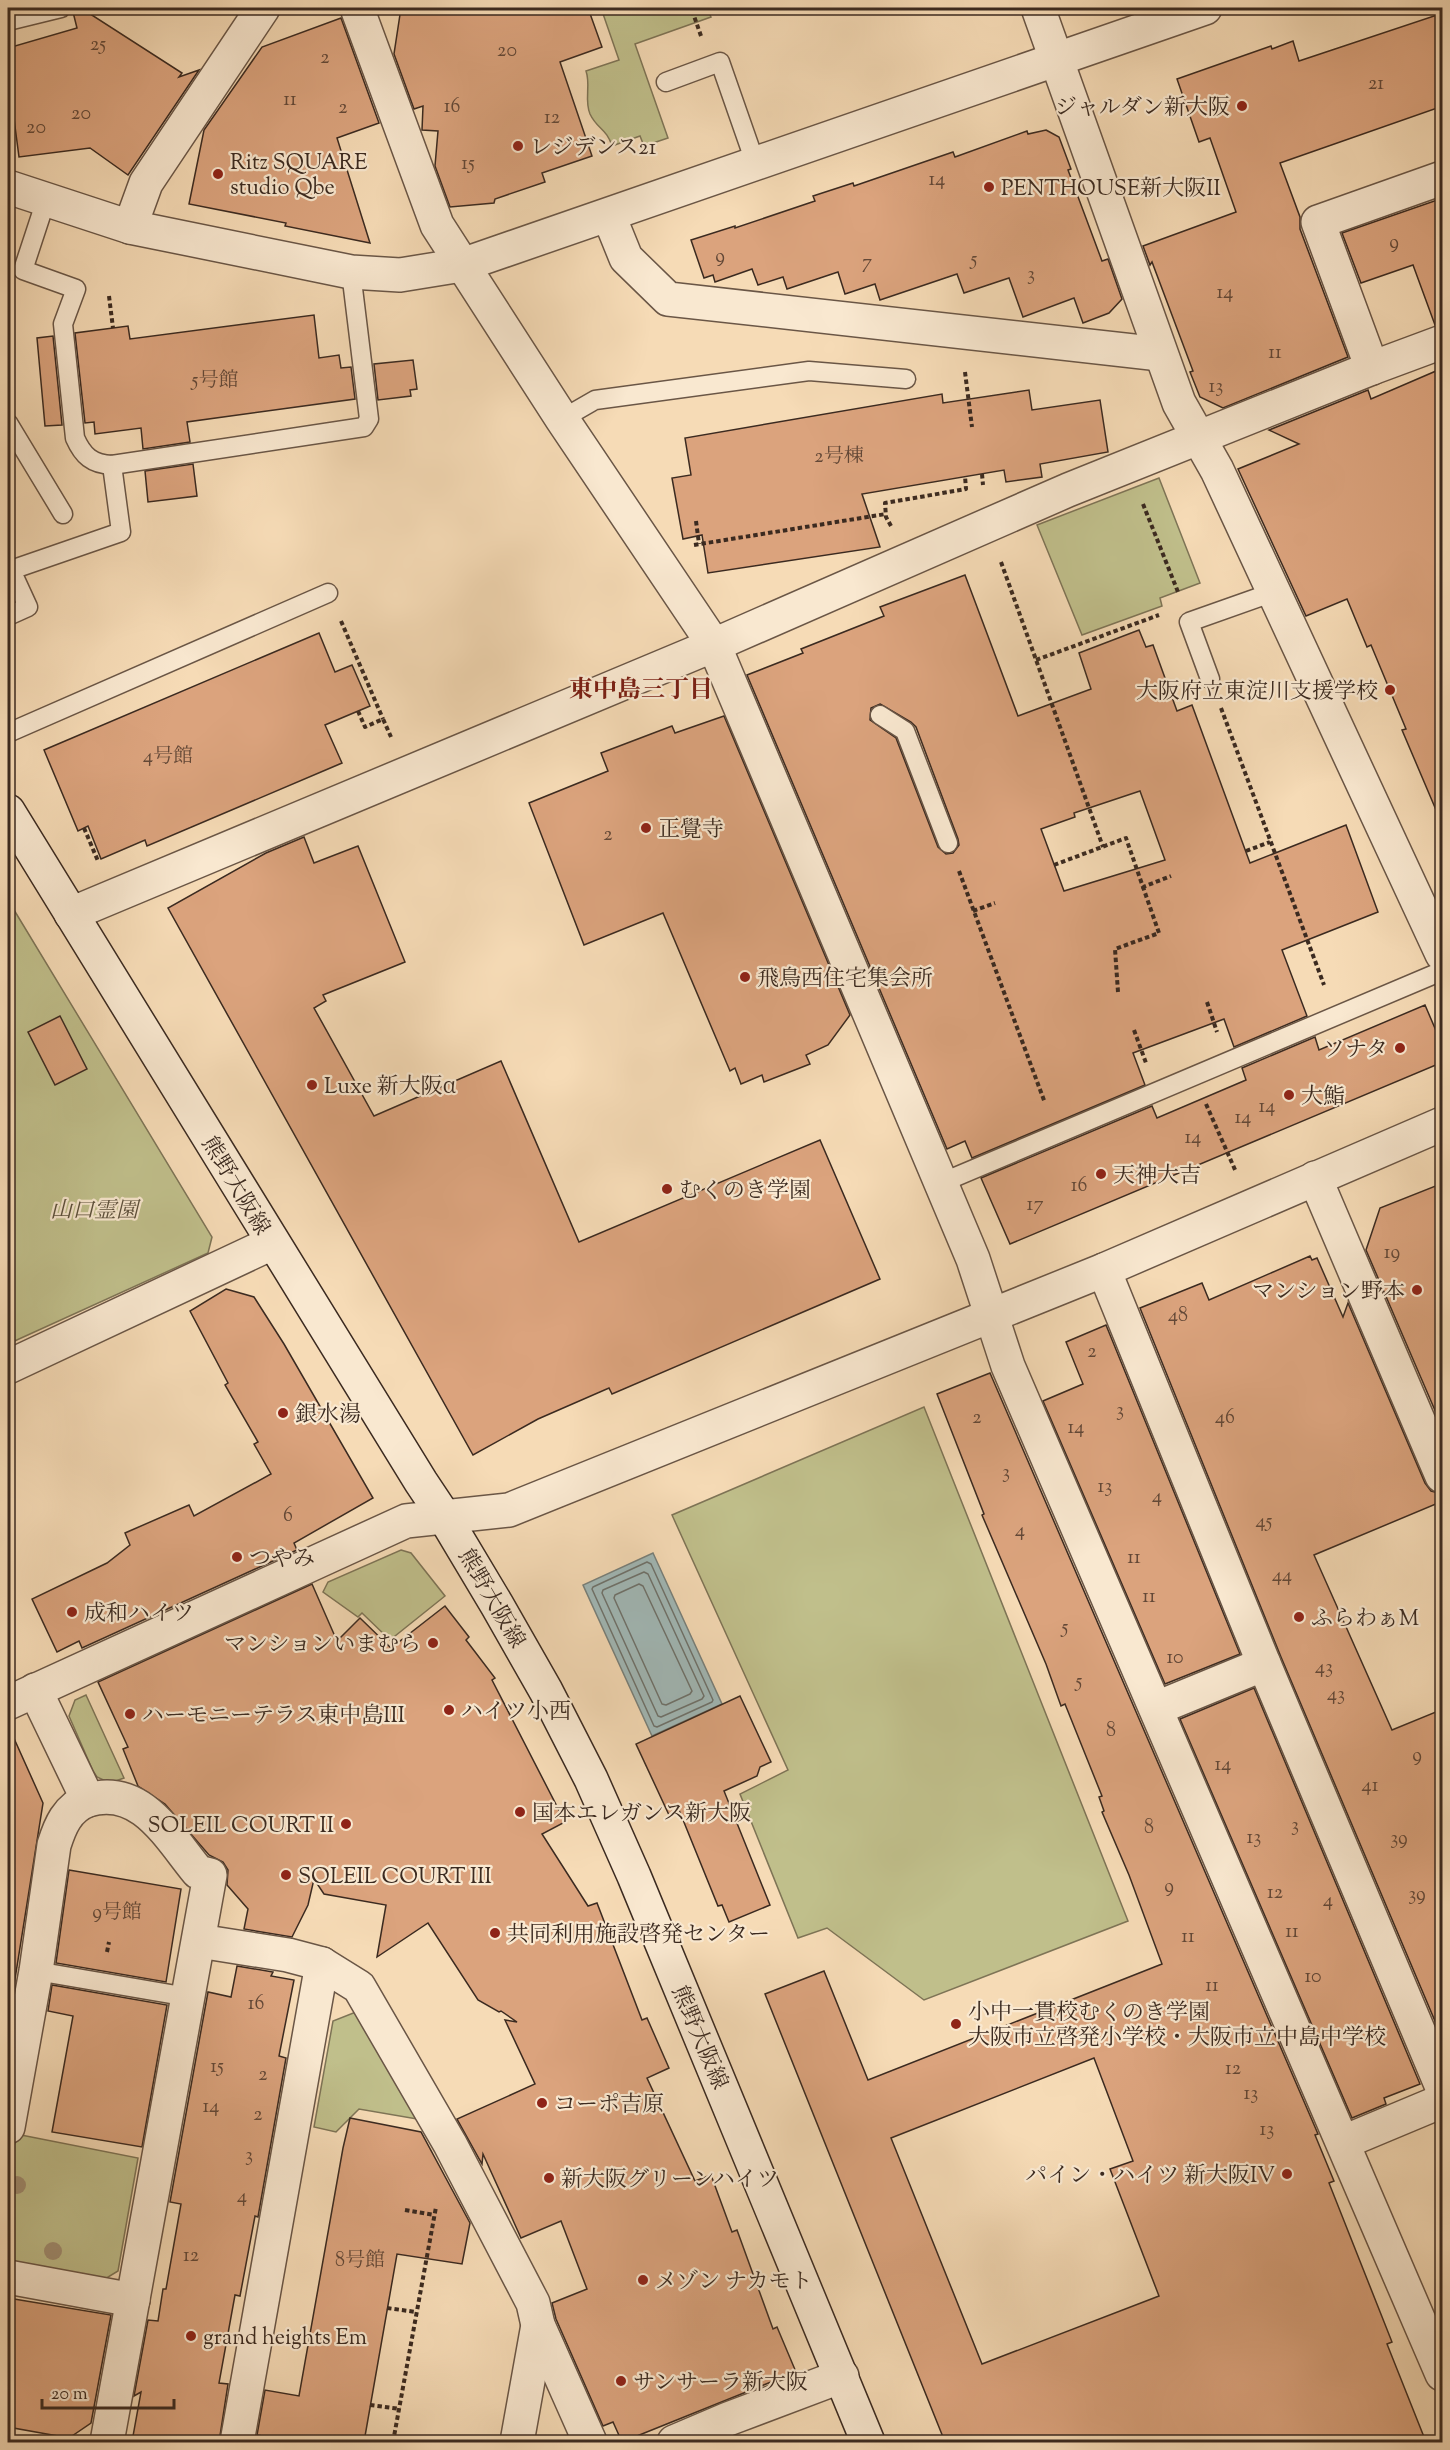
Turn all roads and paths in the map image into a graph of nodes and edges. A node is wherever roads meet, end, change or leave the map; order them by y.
1 (61, 8) edge
2 (263, 8) edge
3 (357, 8) edge
4 (1038, 8) edge
5 (1205, 8) edge
6 (8, 17) edge
7 (1057, 60) junction
8 (666, 82) dead end
9 (756, 165) junction
10 (1443, 178) edge
11 (8, 187) edge
12 (46, 200) junction
13 (609, 216) junction
14 (130, 227) junction
15 (462, 265) junction
16 (351, 272) junction
17 (1443, 342) edge
18 (1160, 354) junction
19 (1372, 368) junction
20 (906, 379) dead end
21 (562, 419) junction
22 (8, 423) edge
23 (1199, 437) junction
24 (112, 465) junction
25 (982, 474) dead end
26 (965, 476) dead end
27 (983, 487) dead end
28 (1142, 501) dead end
29 (63, 514) dead end
30 (696, 521) dead end
31 (988, 525) junction
32 (699, 544) junction
33 (652, 551) junction
34 (1274, 592) junction
35 (328, 593) joint
36 (1186, 614) junction
37 (8, 616) edge
38 (714, 645) junction
39 (1036, 660) junction
40 (1210, 679) joint
41 (358, 711) dead end
42 (880, 715) dead end
43 (383, 719) junction
44 (386, 726) dead end
45 (8, 733) edge
46 (8, 811) edge
47 (84, 828) dead end
48 (1270, 842) junction
49 (948, 843) joint
50 (1103, 847) junction
51 (1246, 850) dead end
52 (99, 864) dead end
53 (1054, 865) dead end
54 (1171, 876) dead end
55 (1143, 887) junction
56 (995, 903) dead end
57 (973, 911) junction
58 (71, 914) junction
59 (1443, 954) edge
60 (1443, 971) edge
61 (1118, 992) dead end
62 (1335, 1017) junction
63 (1194, 1077) junction
64 (1443, 1124) edge
65 (1057, 1135) junction
66 (1236, 1172) dead end
67 (1315, 1178) junction
68 (941, 1184) junction
69 (272, 1243) junction
70 (1104, 1269) junction
71 (991, 1314) junction
72 (8, 1367) edge
73 (1443, 1476) edge
74 (446, 1518) junction
75 (1264, 1664) junction
76 (21, 1696) edge
77 (1157, 1708) junction
78 (88, 1800) junction
79 (199, 1941) junction
80 (322, 1964) junction
81 (36, 1971) junction
82 (188, 1997) junction
83 (1443, 2087) edge
84 (1443, 2101) edge
85 (8, 2127) edge
86 (1344, 2142) junction
87 (437, 2204) dead end
88 (405, 2211) dead end
89 (434, 2215) junction
90 (8, 2277) edge
91 (133, 2300) junction
92 (387, 2308) dead end
93 (416, 2312) junction
94 (538, 2325) junction
95 (1443, 2374) edge
96 (842, 2376) junction
97 (370, 2405) dead end
98 (400, 2409) junction
99 (107, 2442) edge
100 (237, 2442) edge
101 (393, 2442) edge
102 (517, 2442) edge
103 (590, 2442) edge
104 (674, 2442) edge
105 (868, 2442) edge

1 - 6 lane
2 - 14 street
3 - 15 street
4 - 7 street
5 - 7 street
7 - 9 street
7 - 18 street
8 - 9 lane
9 - 13 street
10 - 19 street
11 - 12 street
12 - 14 street
12 - 24 lane
13 - 15 street
13 - 18 street
14 - 16 street
15 - 16 street
15 - 21 street
16 - 24 lane
17 - 19 street
18 - 23 street
19 - 23 street
20 - 21 lane
21 - 33 street
22 - 29 lane
23 - 31 street
23 - 34 street
24 - 37 lane
25 - 27 path
26 - 32 path
28 - 36 path
30 - 32 path
31 - 38 street
31 - 39 path
32 - 33 path
33 - 38 street
34 - 36 lane
34 - 59 street
35 - 43 path
35 - 45 lane
36 - 39 path
36 - 40 lane
38 - 58 street
38 - 68 street
39 - 50 path
40 - 48 path
41 - 43 path
42 - 49 lane
43 - 44 path
46 - 58 street, 熊野大阪線
47 - 52 path
48 - 51 path
48 - 62 path
49 - 57 path
50 - 53 path
50 - 55 path
54 - 55 path
55 - 61 path
56 - 57 path
57 - 65 path
58 - 69 street, 熊野大阪線
60 - 62 lane
62 - 63 lane
63 - 65 lane
63 - 66 path
64 - 67 street
65 - 68 lane
67 - 70 street
67 - 73 street
68 - 71 street
69 - 72 street
69 - 74 street, 熊野大阪線
70 - 71 street
70 - 75 street
71 - 74 street
71 - 77 street
74 - 76 street
74 - 96 street, 熊野大阪線
75 - 77 street
75 - 83 street
76 - 78 street
77 - 86 street
78 - 79 street
78 - 81 street
79 - 80 street
79 - 82 street
80 - 94 street
80 - 100 street
81 - 82 lane
81 - 85 street
82 - 91 street
84 - 86 street
86 - 95 street
87 - 89 path
88 - 89 path
89 - 93 path
90 - 91 street
91 - 99 street
92 - 93 path
93 - 98 path
94 - 102 street
94 - 103 street
96 - 104 street
96 - 105 street, 熊野大阪線
97 - 98 path
98 - 101 path

